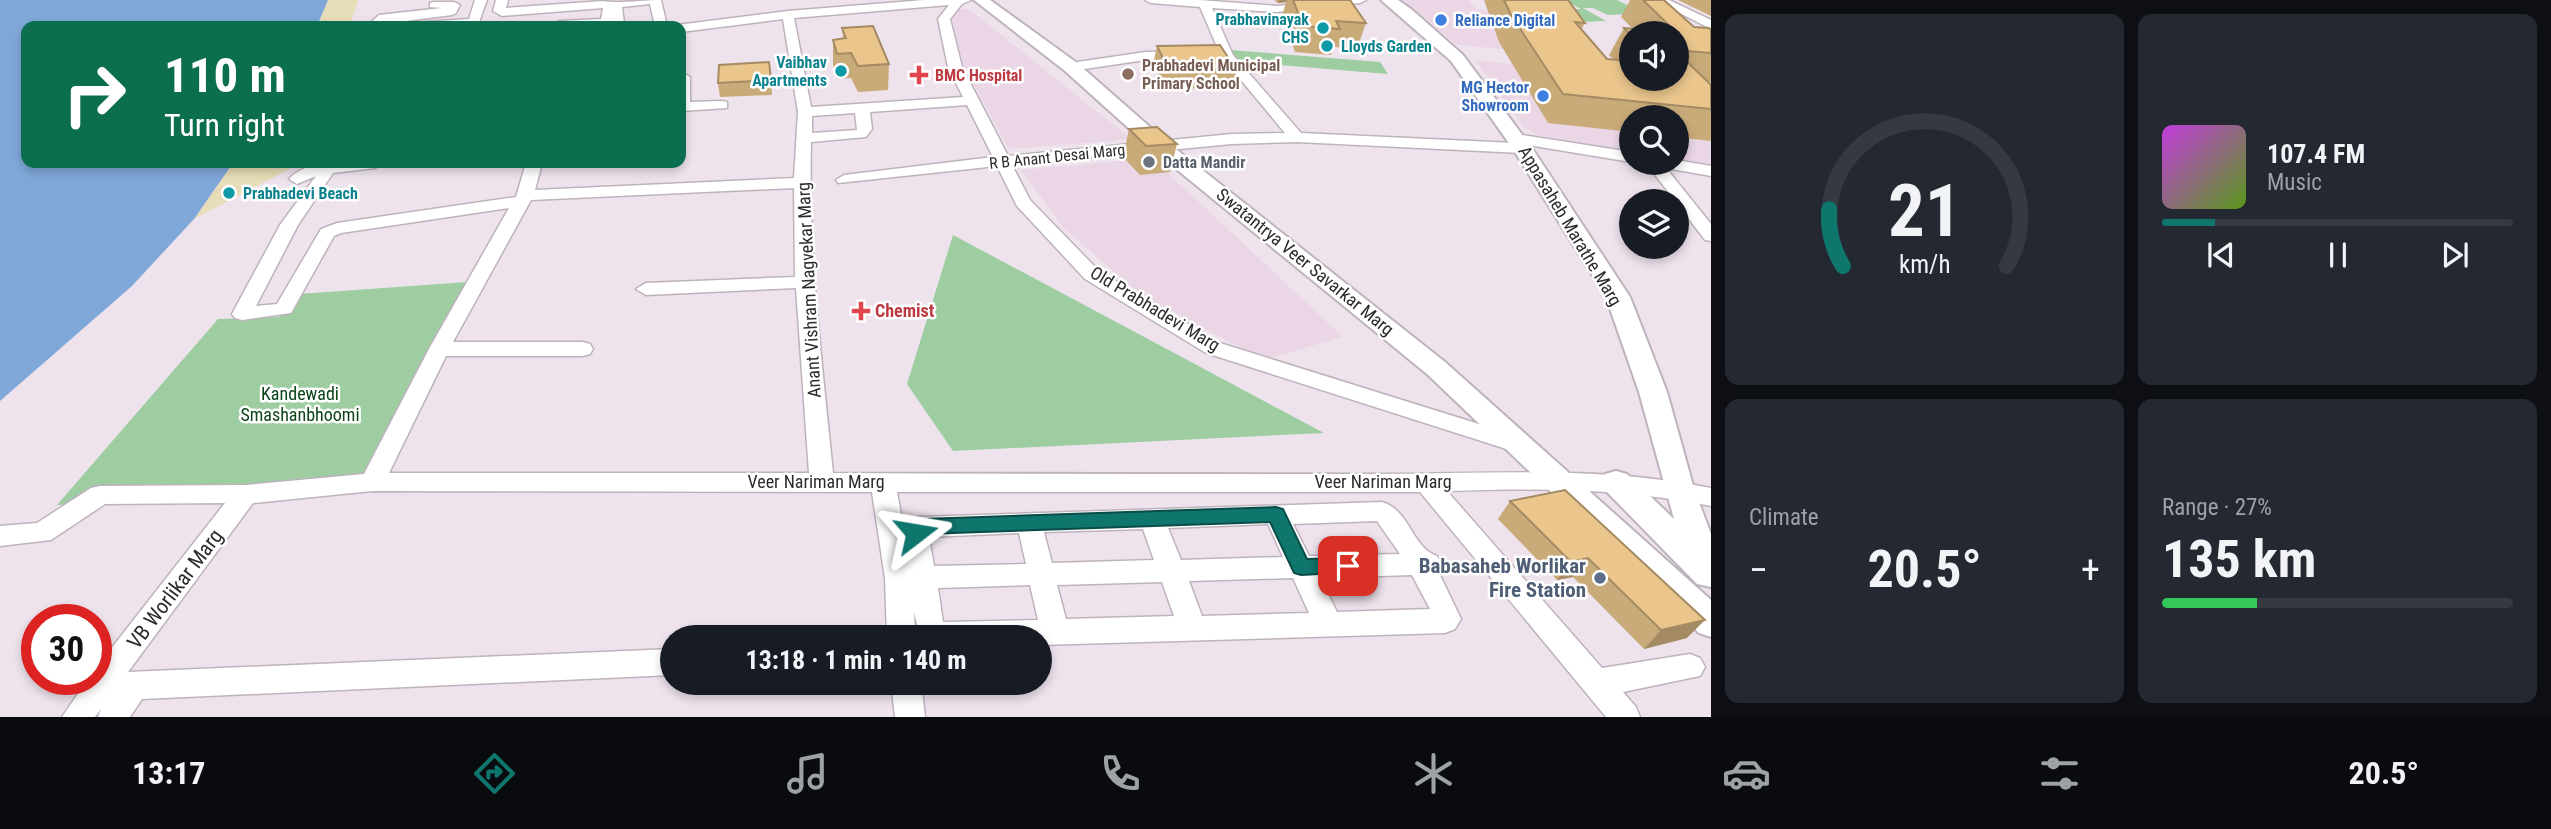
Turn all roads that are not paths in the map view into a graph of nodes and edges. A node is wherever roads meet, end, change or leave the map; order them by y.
1 (481, 0) edge
2 (502, 0) edge
3 (612, 0) edge
4 (981, 0) edge
5 (1150, 0) edge
6 (1360, 0) edge
7 (1388, 0) edge
8 (1660, 0) edge
9 (961, 1) edge
10 (1175, 1) edge
11 (558, 4) edge
12 (1205, 5) junction
13 (431, 14) edge
14 (788, 15) junction
15 (660, 19) edge
16 (376, 21) edge
17 (475, 21) edge
18 (511, 21) edge
19 (555, 21) edge
20 (608, 21) edge
21 (618, 21) edge
22 (1711, 25) edge
23 (686, 27) edge
24 (1193, 55) edge
25 (1071, 67) junction
26 (971, 101) junction
27 (722, 105) dead end
28 (686, 107) edge
29 (862, 108) junction
30 (805, 112) junction
31 (1297, 136) junction
32 (870, 138) dead end
33 (804, 140) junction
34 (1519, 143) junction
35 (1160, 146) junction
36 (1619, 156) edge
37 (1002, 161) junction
38 (1689, 167) edge
39 (329, 168) joint
40 (532, 168) edge
41 (1711, 171) edge
42 (1663, 175) edge
43 (297, 179) dead end
44 (844, 180) dead end
45 (802, 183) junction
46 (523, 198) junction
47 (1711, 236) edge
48 (805, 282) junction
49 (646, 289) dead end
50 (439, 349) junction
51 (583, 349) dead end
52 (1521, 446) junction
53 (1555, 480) junction
54 (372, 482) junction
55 (822, 482) junction
56 (883, 482) junction
57 (1616, 482) junction
58 (1426, 483) junction
59 (1679, 489) junction
60 (246, 494) junction
61 (1711, 497) edge
62 (1276, 514) junction
63 (1152, 518) junction
64 (1029, 522) junction
65 (0, 537) edge
66 (1426, 564) junction
67 (1301, 567) junction
68 (1171, 570) junction
69 (1041, 574) junction
70 (1710, 575) edge
71 (910, 577) junction
72 (1711, 622) edge
73 (903, 625) edge
74 (1329, 625) junction
75 (1193, 629) junction
76 (1055, 632) junction
77 (660, 663) edge
78 (1690, 667) dead end
79 (112, 672) edge
80 (1595, 684) junction
81 (133, 686) junction
82 (112, 687) edge
83 (95, 695) edge
84 (907, 695) edge
85 (77, 717) edge
86 (113, 717) edge
87 (910, 717) edge
88 (1625, 717) edge

1 - 17 street
2 - 11 street
3 - 11 street
4 - 25 main road, Swatantrya Veer Savarkar Marg
5 - 10 street
6 - 12 street
7 - 34 main road, Appasaheb Marathe Marg
8 - 22 street
9 - 14 street
9 - 26 street, Old Prabhadevi Marg
10 - 12 street
11 - 20 street
12 - 31 street
13 - 16 street
14 - 23 street
14 - 30 street, Anant Vishram Nagvekar Marg
15 - 21 street
18 - 19 street
24 - 25 street
25 - 35 main road, Swatantrya Veer Savarkar Marg
26 - 29 street
26 - 37 street, Old Prabhadevi Marg
27 - 28 street
29 - 30 street
29 - 33 street
30 - 33 street, Anant Vishram Nagvekar Marg
31 - 34 street, R B Anant Desai Marg
31 - 35 street, R B Anant Desai Marg
32 - 33 street
33 - 45 street, Anant Vishram Nagvekar Marg
34 - 36 street, R B Anant Desai Marg
34 - 59 main road, Appasaheb Marathe Marg
35 - 37 street, R B Anant Desai Marg
35 - 52 main road, Swatantrya Veer Savarkar Marg
37 - 44 street, R B Anant Desai Marg
37 - 52 street, Old Prabhadevi Marg
38 - 41 street
39 - 43 street
39 - 46 street
40 - 46 street
42 - 47 street
45 - 46 street
45 - 48 street, Anant Vishram Nagvekar Marg
46 - 50 street
48 - 49 street
48 - 55 street, Anant Vishram Nagvekar Marg
50 - 51 street
50 - 54 street
52 - 53 main road, Swatantrya Veer Savarkar Marg
53 - 57 street, Veer Nariman Marg
53 - 58 street, Veer Nariman Marg
53 - 72 main road, Swatantrya Veer Savarkar Marg
54 - 55 street, Veer Nariman Marg
54 - 60 street, Veer Nariman Marg
55 - 56 street, Veer Nariman Marg
56 - 58 street, Veer Nariman Marg
56 - 71 street
57 - 59 street, Veer Nariman Marg
57 - 70 main road
58 - 80 street
59 - 61 street, Veer Nariman Marg
59 - 70 main road, Appasaheb Marathe Marg
60 - 65 street, Veer Nariman Marg
60 - 79 street, VB Worlikar Marg
62 - 63 street
62 - 66 street
62 - 67 street
63 - 64 street
63 - 68 street
64 - 69 street
64 - 71 street
66 - 67 street
66 - 74 street
67 - 68 street
67 - 74 street
68 - 69 street
68 - 75 street
69 - 71 street
69 - 76 street
71 - 73 street
71 - 76 street
74 - 75 street
75 - 76 street
77 - 81 street
78 - 80 street
80 - 88 street
81 - 82 street
81 - 86 street
83 - 85 street, VB Worlikar Marg
84 - 87 street

